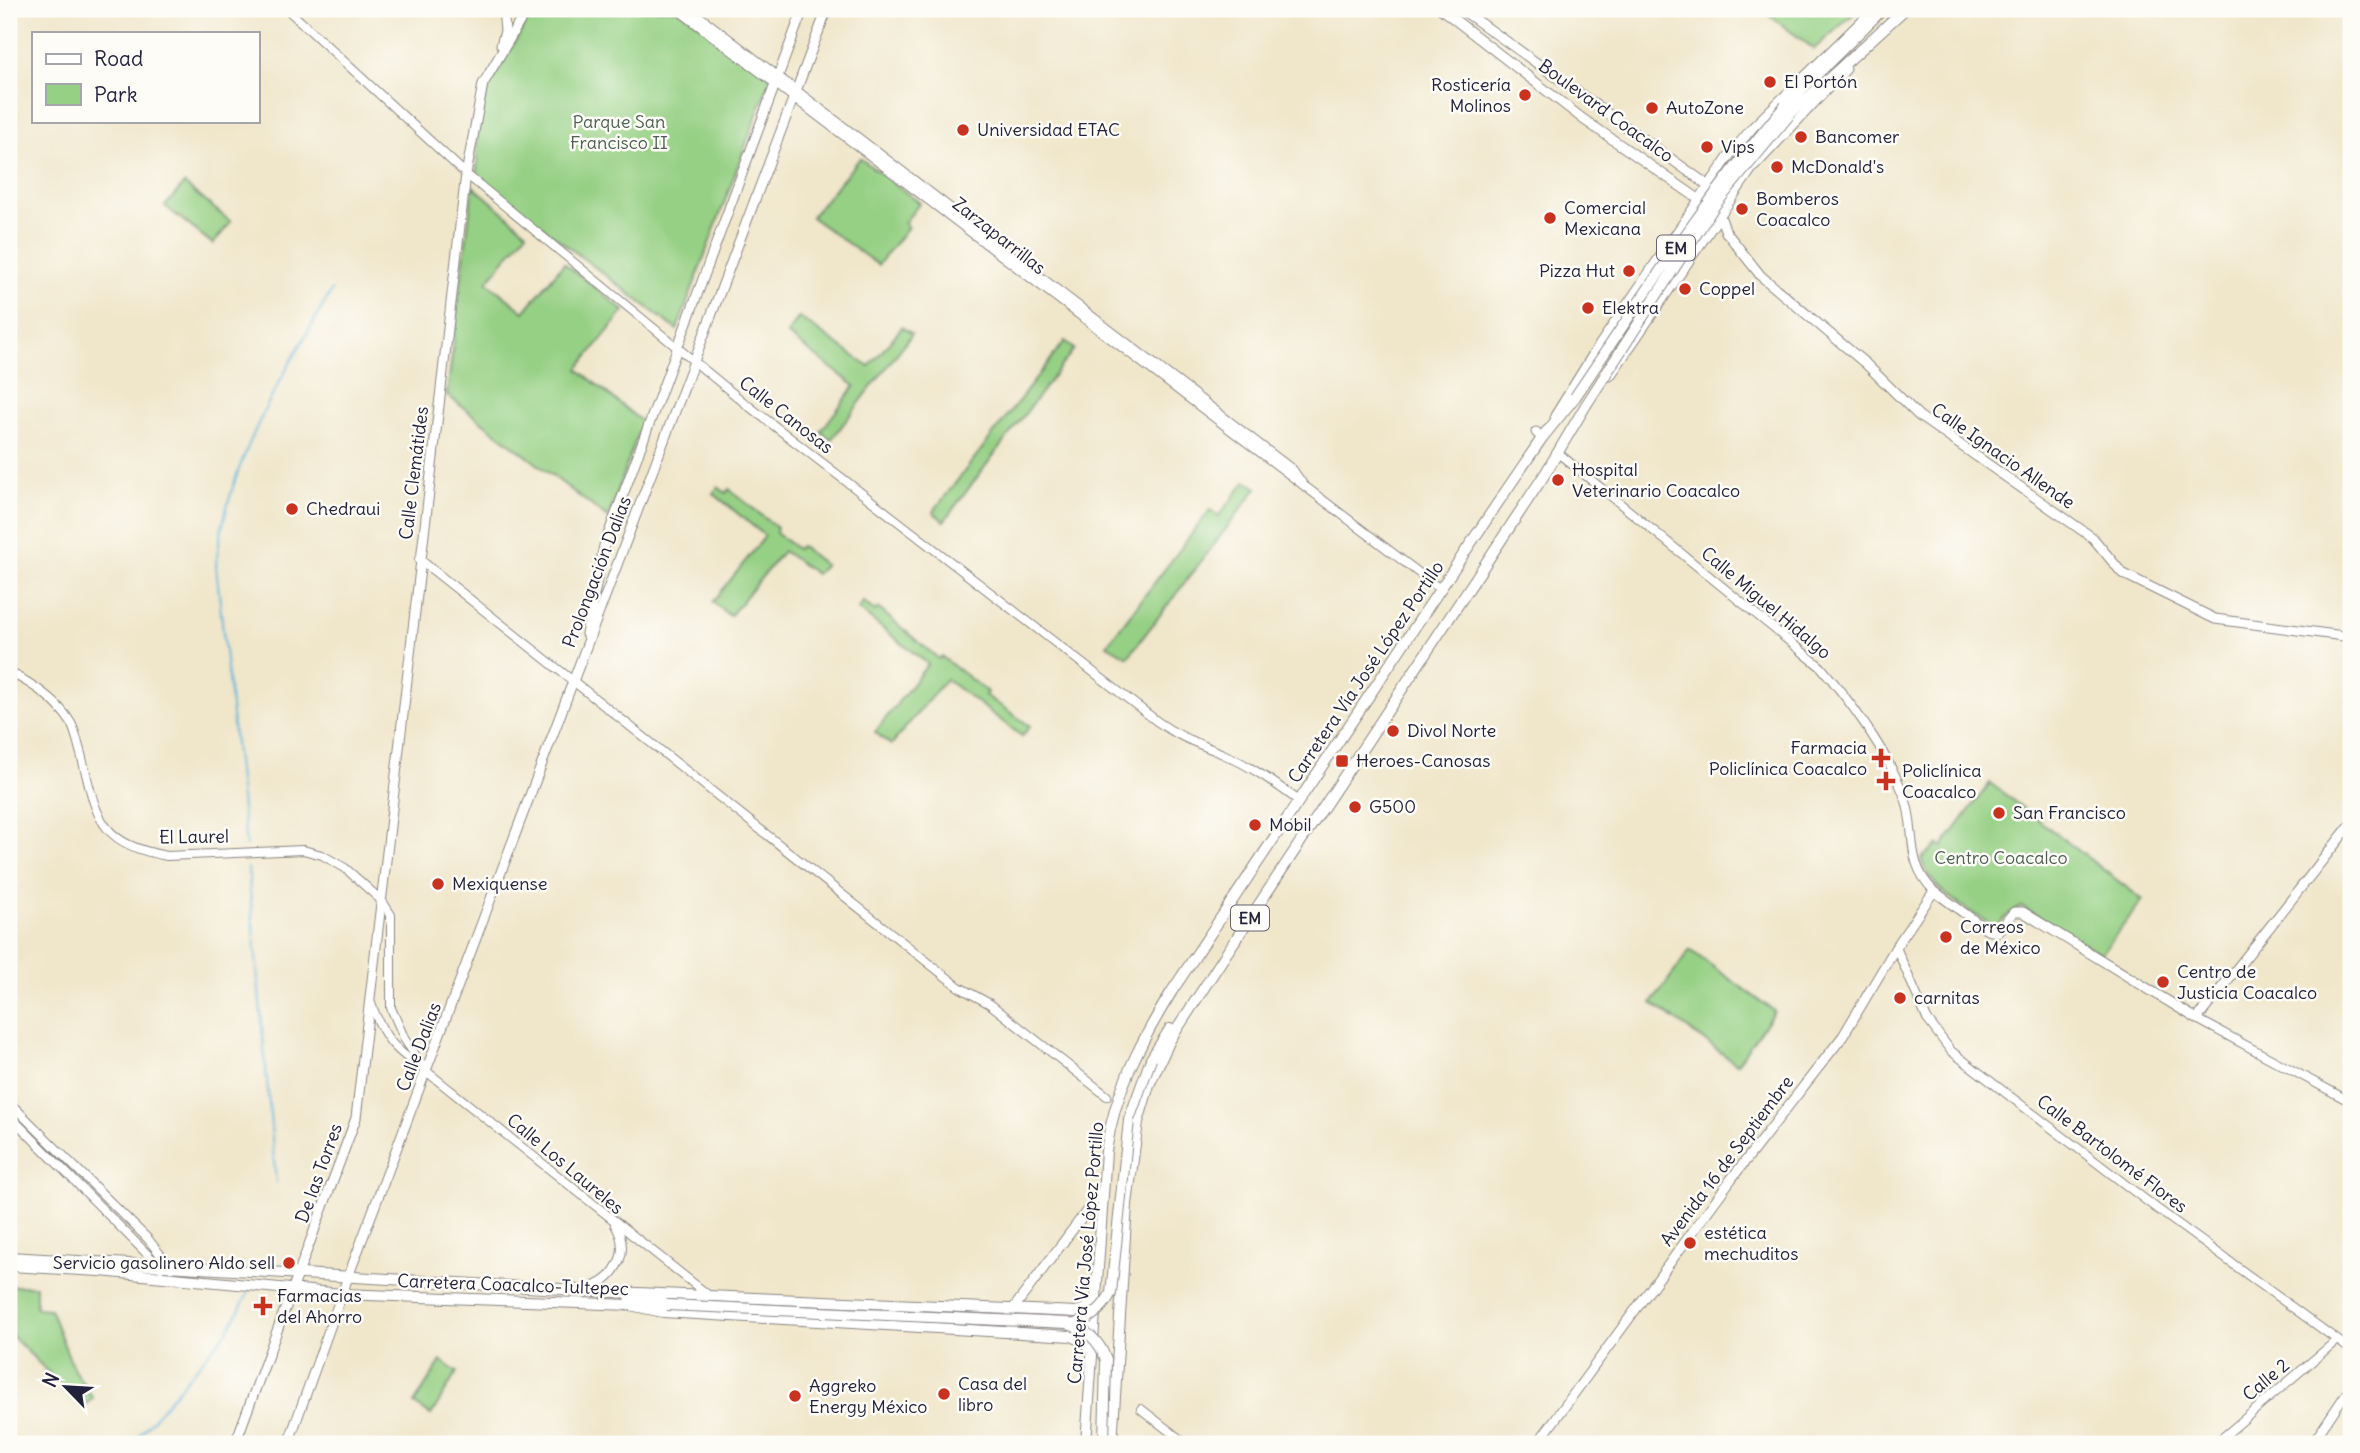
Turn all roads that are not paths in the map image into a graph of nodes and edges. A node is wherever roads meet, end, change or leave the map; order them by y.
1 (287, 9) edge
2 (503, 9) edge
3 (527, 9) edge
4 (677, 9) edge
5 (690, 9) edge
6 (803, 9) edge
7 (827, 9) edge
8 (1441, 9) edge
9 (1461, 9) edge
10 (1874, 9) edge
11 (1883, 9) edge
12 (1906, 9) edge
13 (500, 54) junction
14 (777, 80) junction
15 (794, 93) junction
16 (1788, 109) junction
17 (1732, 152) junction
18 (1751, 170) junction
19 (466, 174) junction
20 (1709, 186) junction
21 (1699, 200) junction
22 (1720, 212) junction
23 (1667, 246) junction
24 (1687, 261) junction
25 (677, 347) junction
26 (695, 361) junction
27 (1539, 435) junction
28 (1558, 453) junction
29 (419, 559) junction
30 (1440, 589) junction
31 (2351, 637) edge
32 (580, 661) junction
33 (9, 672) edge
34 (572, 682) junction
35 (1299, 801) junction
36 (2351, 824) edge
37 (1934, 891) junction
38 (382, 901) junction
39 (1896, 947) junction
40 (1222, 960) junction
41 (370, 1001) junction
42 (2197, 1019) junction
43 (426, 1072) junction
44 (1107, 1096) dead end
45 (2351, 1101) edge
46 (9, 1102) edge
47 (9, 1115) edge
48 (1104, 1188) junction
49 (612, 1219) junction
50 (9, 1257) edge
51 (158, 1265) junction
52 (171, 1265) junction
53 (9, 1266) edge
54 (297, 1274) junction
55 (348, 1277) junction
56 (170, 1278) junction
57 (482, 1283) junction
58 (291, 1290) junction
59 (581, 1290) junction
60 (614, 1292) junction
61 (342, 1294) junction
62 (708, 1295) junction
63 (482, 1300) junction
64 (1096, 1300) junction
65 (1000, 1308) junction
66 (1013, 1309) junction
67 (800, 1320) junction
68 (995, 1331) junction
69 (1014, 1332) junction
70 (2337, 1340) junction
71 (2351, 1350) edge
72 (1092, 1352) junction
73 (2351, 1386) edge
74 (1141, 1409) dead end
75 (235, 1444) edge
76 (288, 1444) edge
77 (1086, 1444) edge
78 (1104, 1444) edge
79 (1112, 1444) edge
80 (1186, 1444) edge
81 (1537, 1444) edge
82 (2215, 1444) edge
83 (2312, 1444) edge

1 - 19 street, Calle Canosas
2 - 13 main road, Calle Clemátides
3 - 13 main road, Calle Clemátides
4 - 14 street, Zarzaparrillas
5 - 14 street, Zarzaparrillas
6 - 14 main road, Prolongación Dalias
7 - 15 main road, Prolongación Dalias
8 - 21 main road, Boulevard Coacalco
9 - 20 main road, Boulevard Coacalco
10 - 17 main road
11 - 16 main road, Carretera Vía José López Portillo / EM
12 - 16 main road, Carretera Vía José López Portillo / EM
12 - 18 main road
13 - 19 main road, Calle Clemátides
14 - 15 street, Zarzaparrillas
14 - 25 main road, Prolongación Dalias
15 - 26 main road, Prolongación Dalias
15 - 30 street, Zarzaparrillas
16 - 27 main road, Carretera Vía José López Portillo / EM, bridge
16 - 28 main road, Carretera Vía José López Portillo / EM, bridge
17 - 18 main road
17 - 20 main road
18 - 22 main road
19 - 25 street, Calle Canosas
19 - 29 main road, Calle Clemátides
20 - 21 main road
20 - 22 main road, Calle Ignacio Allende
21 - 22 main road, Boulevard Coacalco
21 - 23 main road
22 - 24 main road
22 - 31 main road, Calle Ignacio Allende
23 - 24 main road
23 - 27 main road
24 - 28 main road
25 - 26 street, Calle Canosas
25 - 32 main road, Prolongación Dalias
26 - 32 main road, Prolongación Dalias
26 - 35 street, Calle Canosas
27 - 30 main road, Carretera Vía José López Portillo / EM
28 - 37 street, Calle Miguel Hidalgo
28 - 40 main road, Carretera Vía José López Portillo / EM
29 - 34 street
29 - 38 main road, Calle Clemátides
30 - 35 main road, Carretera Vía José López Portillo / EM
32 - 34 main road, Calle Dalias
33 - 38 street, El Laurel
34 - 43 main road, Calle Dalias
34 - 44 street
35 - 48 main road, Carretera Vía José López Portillo / EM
36 - 42 main road
37 - 39 main road, Avenida 16 de Septiembre
37 - 42 main road
38 - 41 main road, De las Torres
38 - 43 street
39 - 70 street, Calle Bartolomé Flores
39 - 81 main road, Avenida 16 de Septiembre
40 - 67 main road, bridge
40 - 79 main road, Carretera Vía José López Portillo / EM
41 - 43 street, Calle Los Laureles
41 - 54 main road, De las Torres
42 - 45 street
43 - 49 street, Calle Los Laureles
43 - 55 main road, Calle Dalias
46 - 52 street
47 - 51 street
48 - 64 main road, Carretera Vía José López Portillo / EM
48 - 66 main road
49 - 59 street, Calle Los Laureles
49 - 62 street
50 - 51 main road, Carretera Coacalco-Tultepec
51 - 52 main road, Carretera Coacalco-Tultepec
51 - 56 street
52 - 54 main road, Carretera Coacalco-Tultepec
52 - 56 street
53 - 56 main road, Carretera Coacalco-Tultepec
54 - 55 main road, Carretera Coacalco-Tultepec
54 - 58 main road, De las Torres
55 - 57 main road, Carretera Coacalco-Tultepec
55 - 61 main road, Calle Dalias
56 - 58 main road, Carretera Coacalco-Tultepec
57 - 59 main road, Carretera Coacalco-Tultepec
57 - 63 main road
58 - 61 main road, Carretera Coacalco-Tultepec
58 - 75 main road, De las Torres
59 - 60 main road, Carretera Coacalco-Tultepec
60 - 62 main road, Carretera Coacalco-Tultepec
60 - 78 main road, bridge
61 - 63 main road, Carretera Coacalco-Tultepec
61 - 76 main road, Calle Dalias
62 - 65 main road, Carretera Coacalco-Tultepec
63 - 67 main road, Carretera Coacalco-Tultepec
64 - 66 main road, Carretera Coacalco-Tultepec
64 - 72 main road, Carretera Vía José López Portillo / EM
65 - 66 main road, Carretera Coacalco-Tultepec
65 - 68 main road
66 - 69 main road
67 - 68 main road, Carretera Coacalco-Tultepec
68 - 69 main road, Carretera Coacalco-Tultepec
69 - 72 main road, Carretera Coacalco-Tultepec
70 - 71 street, Calle Bartolomé Flores
70 - 82 street, Calle 2
72 - 77 main road, Carretera Vía José López Portillo / EM
73 - 83 street
74 - 80 street

